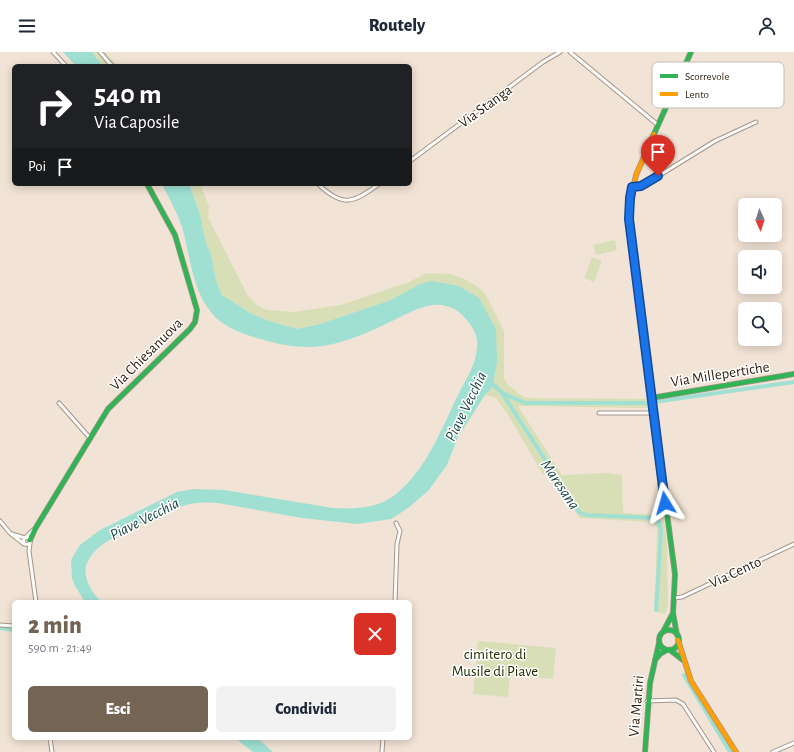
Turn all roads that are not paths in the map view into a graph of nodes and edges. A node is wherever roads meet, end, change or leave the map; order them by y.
1 (53, 52) edge
2 (100, 52) edge
3 (560, 52) edge
4 (570, 52) edge
5 (691, 52) edge
6 (686, 62) edge
7 (64, 64) edge
8 (110, 64) edge
9 (666, 108) edge
10 (756, 122) dead end
11 (658, 125) junction
12 (412, 160) edge
13 (148, 186) edge
14 (320, 186) edge
15 (376, 186) edge
16 (632, 187) junction
17 (794, 374) edge
18 (651, 399) junction
19 (59, 403) dead end
20 (653, 412) junction
21 (599, 413) dead end
22 (89, 437) junction
23 (0, 521) edge
24 (396, 524) dead end
25 (10, 533) junction
26 (28, 540) junction
27 (25, 544) junction
28 (794, 544) edge
29 (29, 551) junction
30 (674, 598) junction
31 (36, 600) edge
32 (395, 600) edge
33 (673, 613) junction
34 (0, 625) edge
35 (12, 626) edge
36 (663, 632) junction
37 (677, 635) junction
38 (678, 640) junction
39 (659, 642) junction
40 (669, 650) junction
41 (684, 660) junction
42 (653, 663) junction
43 (647, 701) junction
44 (50, 740) edge
45 (383, 740) edge
46 (794, 743) edge
47 (52, 752) edge
48 (382, 752) edge
49 (645, 752) edge
50 (714, 752) edge
51 (736, 752) edge
52 (773, 752) edge

1 - 7 street
2 - 8 street
3 - 12 street, Via Stanga
4 - 11 street
5 - 6 street
9 - 11 street
10 - 16 street
11 - 16 street
13 - 22 street, Via Chiesanuova
14 - 15 street
16 - 18 street
17 - 18 street, Via Millepertiche
18 - 20 street
19 - 22 street
20 - 21 street
20 - 30 street
22 - 26 street, Via Chiesanuova
23 - 25 street
24 - 32 street
25 - 26 street
25 - 27 street
26 - 27 street, Via Chiesanuova
26 - 27 street
26 - 29 street, Via Chiesanuova
27 - 29 street, Via Chiesanuova
28 - 30 street, Via Cento
29 - 31 street, Via Chiesanuova
30 - 33 street
33 - 36 street
33 - 37 street
34 - 35 street
36 - 37 street
36 - 39 street
37 - 38 street
38 - 40 street
38 - 41 street
39 - 40 street
39 - 42 street, Via Martiri
40 - 41 street
40 - 42 street, Via Martiri
41 - 51 street
42 - 43 street, Via Martiri
43 - 49 street, Via Martiri
43 - 50 street
44 - 47 street
45 - 48 street
46 - 52 street

